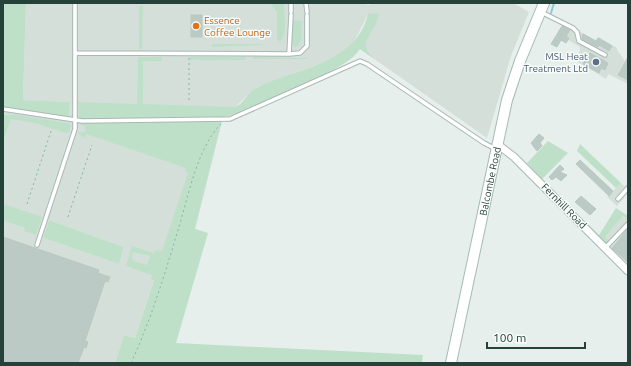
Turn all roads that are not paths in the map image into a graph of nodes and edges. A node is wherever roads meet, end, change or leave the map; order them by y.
1 (75, 3) edge
2 (291, 3) edge
3 (306, 3) edge
4 (542, 7) edge
5 (75, 53) junction
6 (289, 54) junction
7 (605, 55) dead end
8 (3, 108) edge
9 (75, 121) junction
10 (496, 147) junction
11 (628, 188) edge
12 (618, 199) dead end
13 (628, 224) edge
14 (37, 245) dead end
15 (605, 248) junction
16 (628, 271) edge
17 (451, 363) edge

1 - 5 lane
2 - 6 lane
3 - 6 lane
4 - 7 lane
4 - 10 main road, Balcombe Road
5 - 6 lane
5 - 9 lane
8 - 9 lane
9 - 10 lane
9 - 14 lane
10 - 15 street, Fernhill Road
10 - 17 main road, Balcombe Road
11 - 12 lane
13 - 15 lane
15 - 16 street, Fernhill Road

